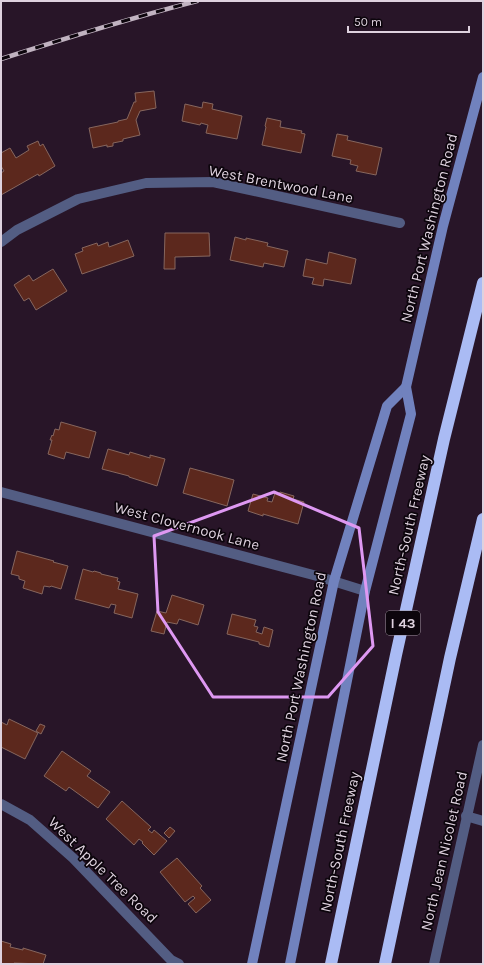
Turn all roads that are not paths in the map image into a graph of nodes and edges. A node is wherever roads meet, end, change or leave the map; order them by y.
1 (483, 76) edge
2 (400, 223) dead end
3 (1, 242) edge
4 (483, 283) edge
5 (406, 387) junction
6 (1, 492) edge
7 (483, 519) edge
8 (334, 581) junction
9 (365, 591) junction
10 (483, 745) edge
11 (1, 804) edge
12 (466, 816) junction
13 (483, 821) edge
14 (179, 964) edge
15 (252, 964) edge
16 (290, 964) edge
17 (330, 964) edge
18 (385, 964) edge
19 (434, 964) edge

1 - 5 main road, North Port Washington Road
2 - 3 street, West Brentwood Lane
4 - 17 highway, North-South Freeway / I 43
5 - 8 main road, North Port Washington Road
5 - 9 main road, North Port Washington Road
6 - 8 street, West Clovernook Lane
7 - 18 highway
8 - 9 street, West Clovernook Lane
8 - 15 main road, North Port Washington Road
9 - 16 main road, North Port Washington Road
10 - 12 street, North Jean Nicolet Road
11 - 14 street, West Apple Tree Road
12 - 13 street
12 - 19 street, North Jean Nicolet Road

